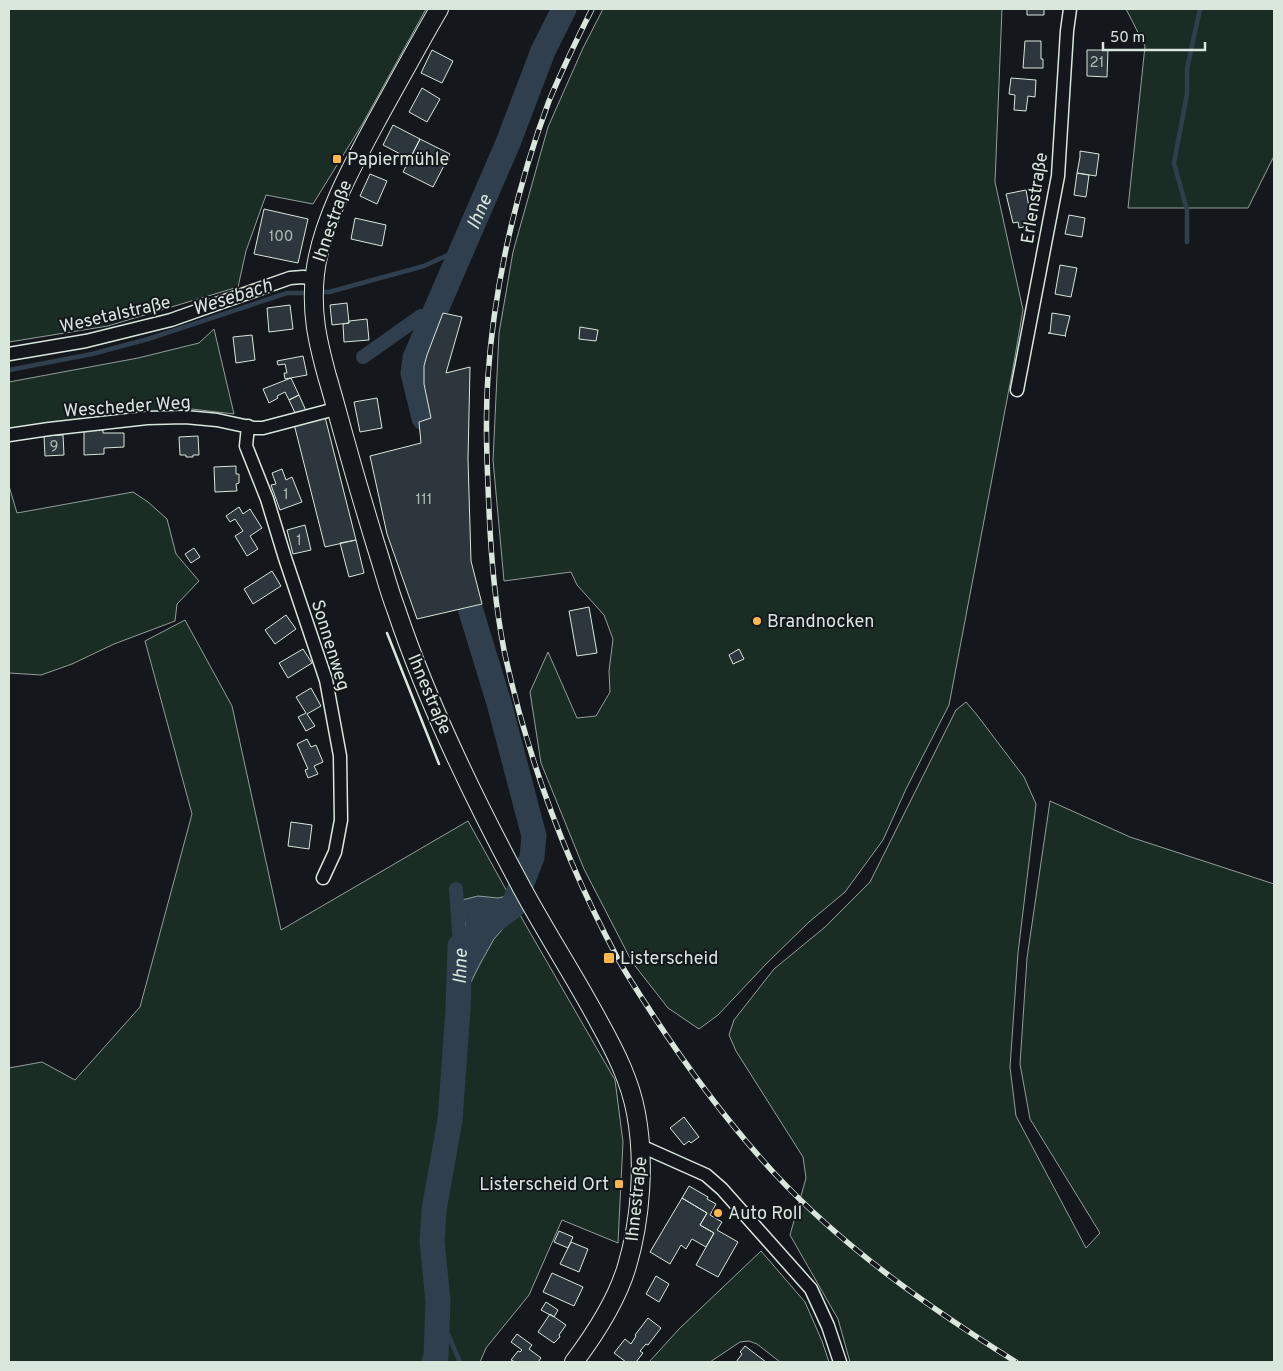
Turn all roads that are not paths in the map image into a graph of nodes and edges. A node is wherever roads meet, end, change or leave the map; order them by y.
1 (438, 9) edge
2 (1070, 9) edge
3 (314, 288) junction
4 (9, 354) edge
5 (1016, 390) dead end
6 (336, 409) junction
7 (248, 426) junction
8 (9, 435) edge
9 (323, 878) dead end
10 (641, 1146) junction
11 (574, 1362) edge
12 (840, 1362) edge

1 - 3 main road, Ihnestraße
2 - 5 street, Erlenstraße
3 - 4 street, Wesetalstraße
3 - 6 main road, Ihnestraße
6 - 7 street, Wescheder Weg
6 - 10 main road, Ihnestraße
7 - 8 street, Wescheder Weg
7 - 9 street, Sonnenweg
10 - 11 main road, Ihnestraße
10 - 12 street

